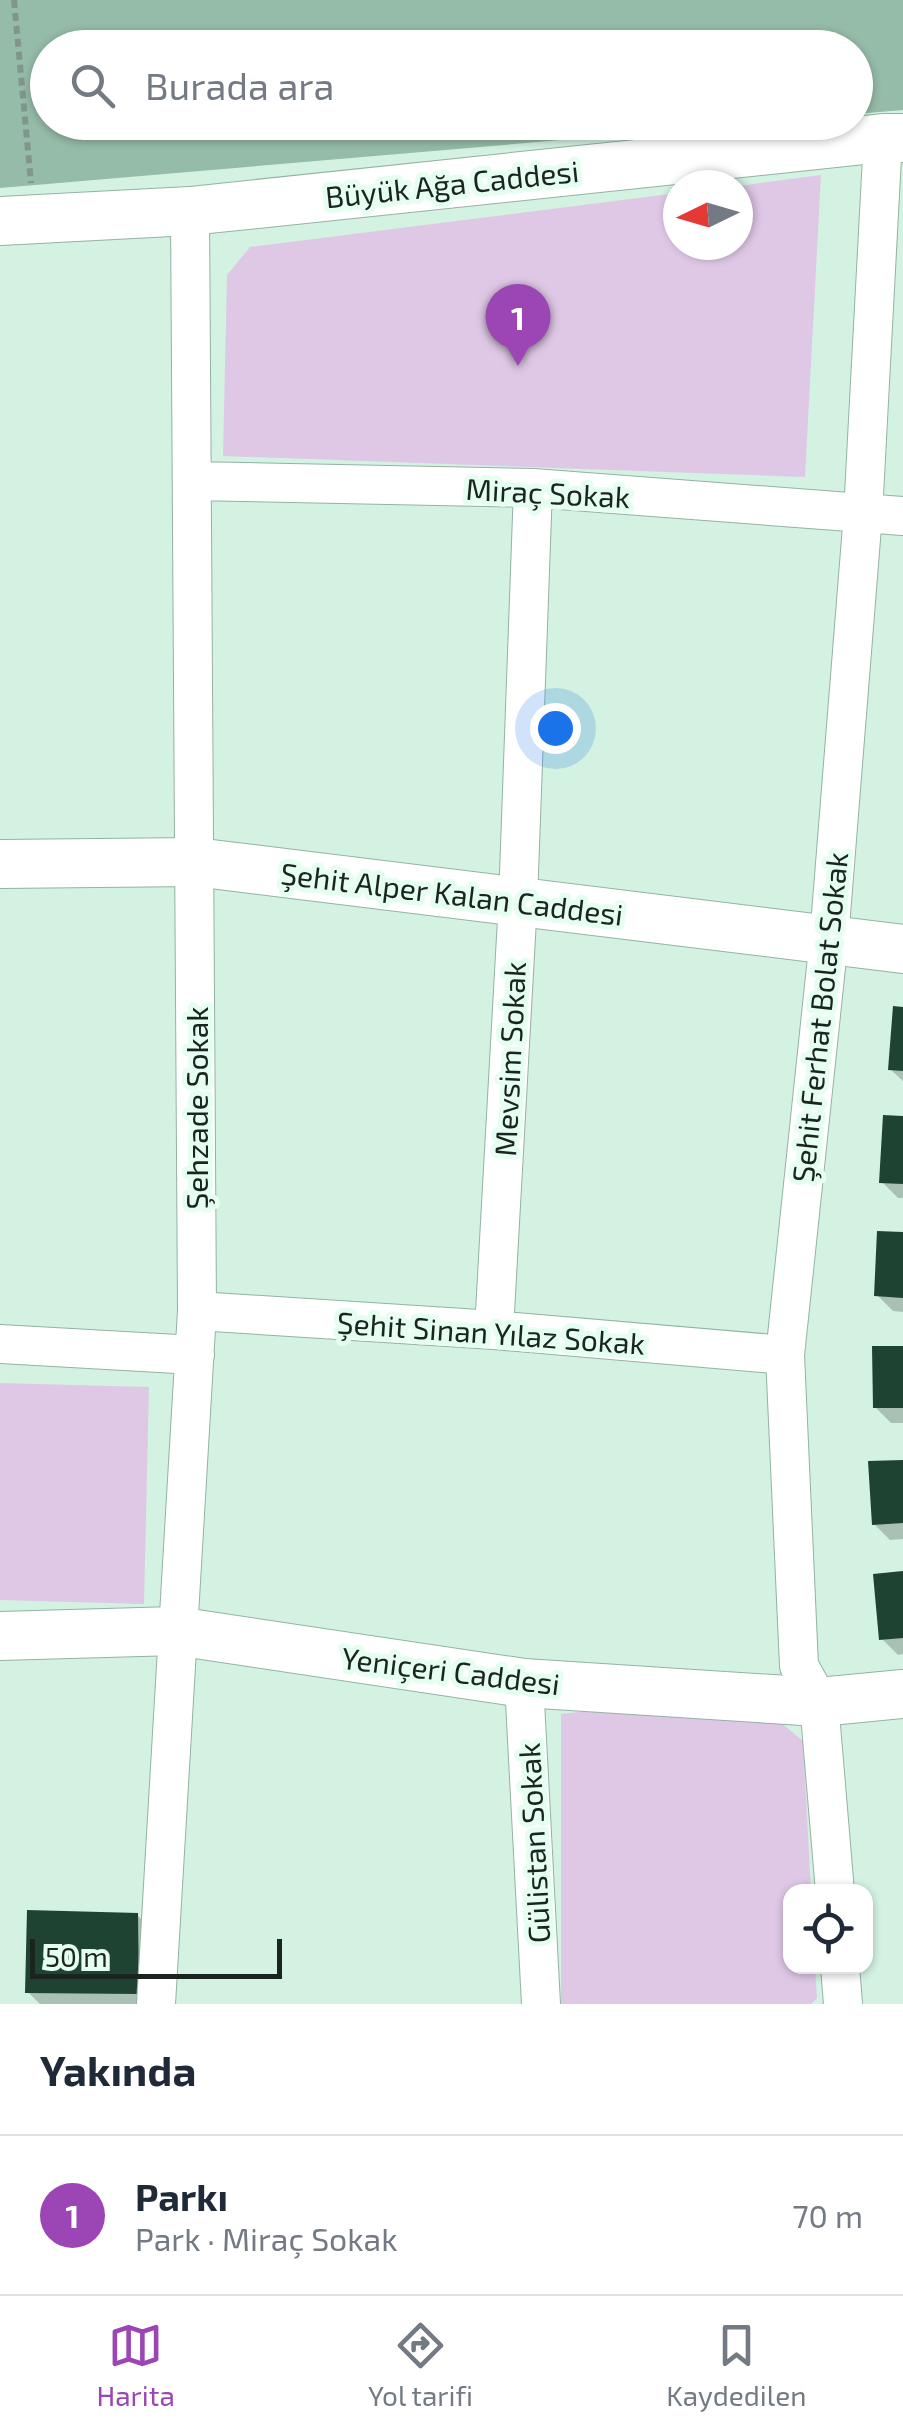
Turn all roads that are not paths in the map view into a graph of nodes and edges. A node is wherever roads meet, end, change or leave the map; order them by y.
1 (893, 138) edge
2 (190, 211) junction
3 (17, 220) edge
4 (192, 481) junction
5 (533, 488) junction
6 (863, 514) junction
7 (903, 516) edge
8 (195, 862) junction
9 (0, 864) edge
10 (518, 901) junction
11 (829, 938) junction
12 (903, 950) edge
13 (197, 1312) junction
14 (494, 1330) junction
15 (0, 1344) edge
16 (195, 1354) junction
17 (784, 1356) junction
18 (176, 1632) junction
19 (0, 1636) edge
20 (524, 1683) junction
21 (903, 1694) edge
22 (820, 1702) junction
23 (833, 1884) edge
24 (841, 1974) edge
25 (156, 2004) edge
26 (541, 2004) edge
27 (844, 2004) edge

1 - 2 street, Büyük Ağa Caddesi
1 - 6 street, Şehit Ferhat Bolat Sokak
2 - 3 street, Büyük Ağa Caddesi
2 - 4 street, Şehzade Sokak
4 - 5 street, Miraç Sokak
4 - 8 street, Şehzade Sokak
5 - 6 street, Miraç Sokak
5 - 10 street, Mevsim Sokak
6 - 7 street, Miraç Sokak
6 - 11 street, Şehit Ferhat Bolat Sokak
8 - 9 street, Şehit Alper Kalan Caddesi
8 - 10 street, Şehit Alper Kalan Caddesi
8 - 13 street, Şehzade Sokak
10 - 11 street, Şehit Alper Kalan Caddesi
10 - 14 street, Mevsim Sokak
11 - 12 street, Şehit Alper Kalan Caddesi
11 - 17 street, Şehit Ferhat Bolat Sokak
13 - 14 street, Şehit Sinan Yılaz Sokak
13 - 16 street, Şehzade Sokak
14 - 17 street, Şehit Sinan Yılaz Sokak
15 - 16 street
16 - 18 street, Şehzade Sokak
17 - 22 street, Şehit Ferhat Bolat Sokak
18 - 19 street, Yeniçeri Caddesi
18 - 20 street, Yeniçeri Caddesi
18 - 25 street, Şehzade Sokak
20 - 22 street, Yeniçeri Caddesi
20 - 26 street, Gülistan Sokak
21 - 22 street, Yeniçeri Caddesi
22 - 23 street, Şehit Ferhat Bolat Sokak
24 - 27 street

